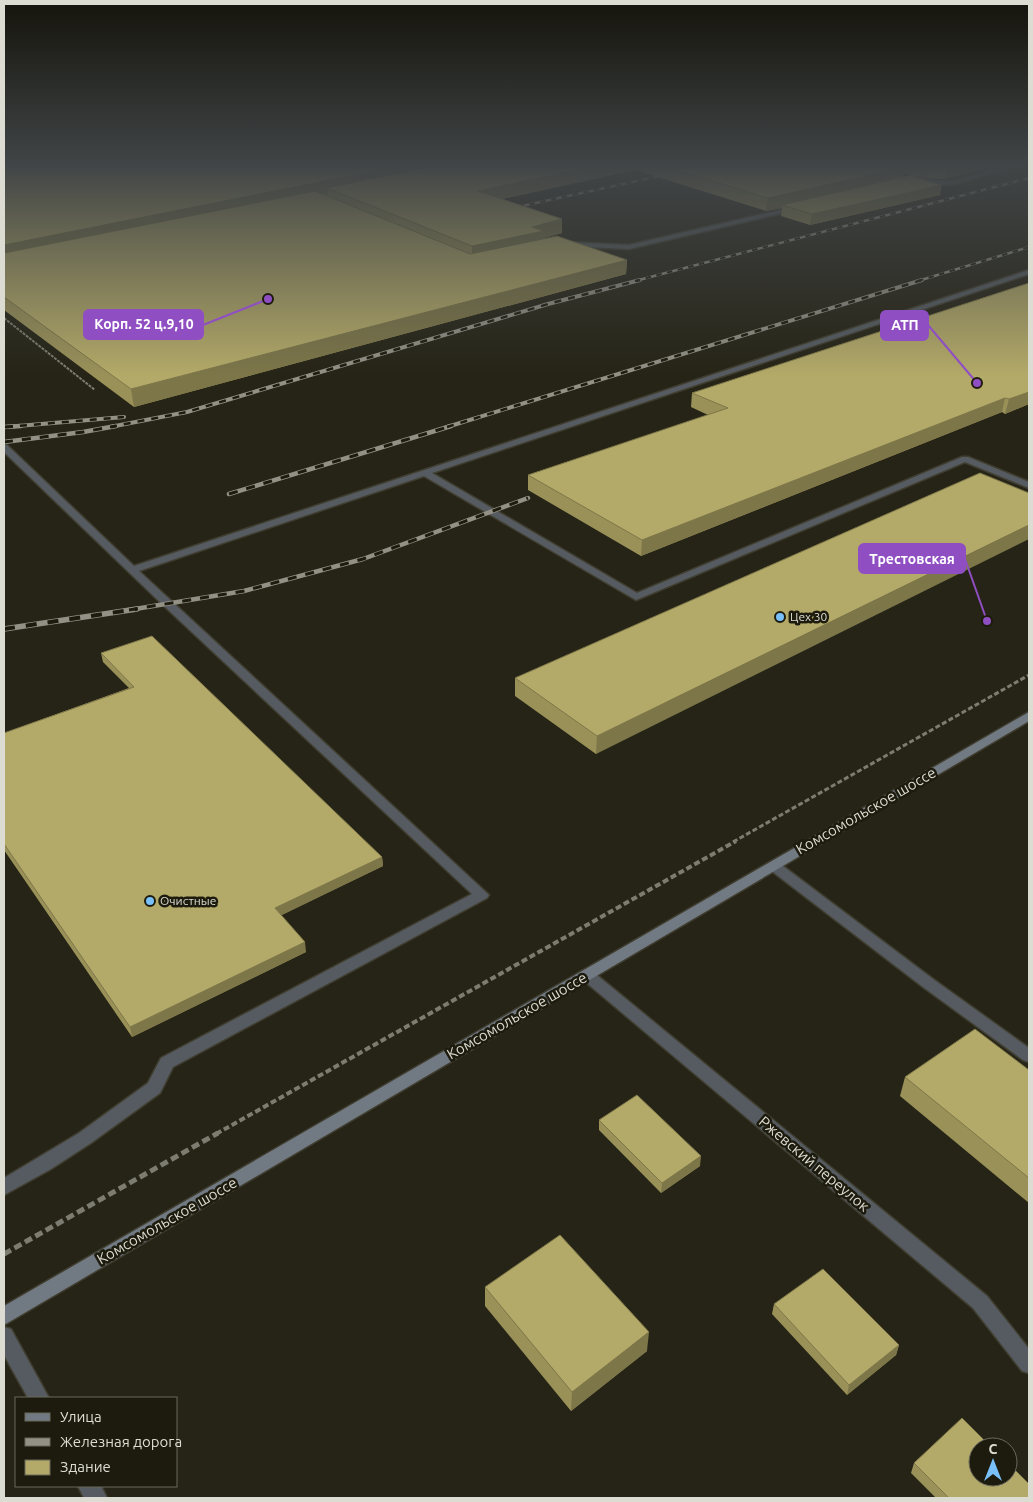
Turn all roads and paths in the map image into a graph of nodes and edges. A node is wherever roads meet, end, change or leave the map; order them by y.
1 (681, 235) edge
2 (557, 246) edge
3 (1029, 272) edge
4 (4, 318) edge
5 (95, 390) dead end
6 (4, 446) edge
7 (425, 473) junction
8 (1029, 485) edge
9 (132, 570) junction
10 (1029, 675) edge
11 (1029, 716) edge
12 (774, 866) junction
13 (586, 975) junction
14 (1029, 1056) edge
15 (4, 1187) edge
16 (4, 1254) edge
17 (4, 1316) edge
18 (4, 1336) edge
19 (1029, 1364) edge
20 (38, 1397) edge
21 (90, 1487) edge
22 (96, 1498) edge

1 - 2 street
3 - 7 street
4 - 5 path
6 - 9 street
7 - 8 street
7 - 9 street
9 - 15 street
10 - 16 path
11 - 12 main road, Комсомольское шоссе
12 - 13 main road, Комсомольское шоссе
12 - 14 street
13 - 17 main road, Комсомольское шоссе
13 - 19 street, Ржевский переулок
18 - 20 street
21 - 22 street

